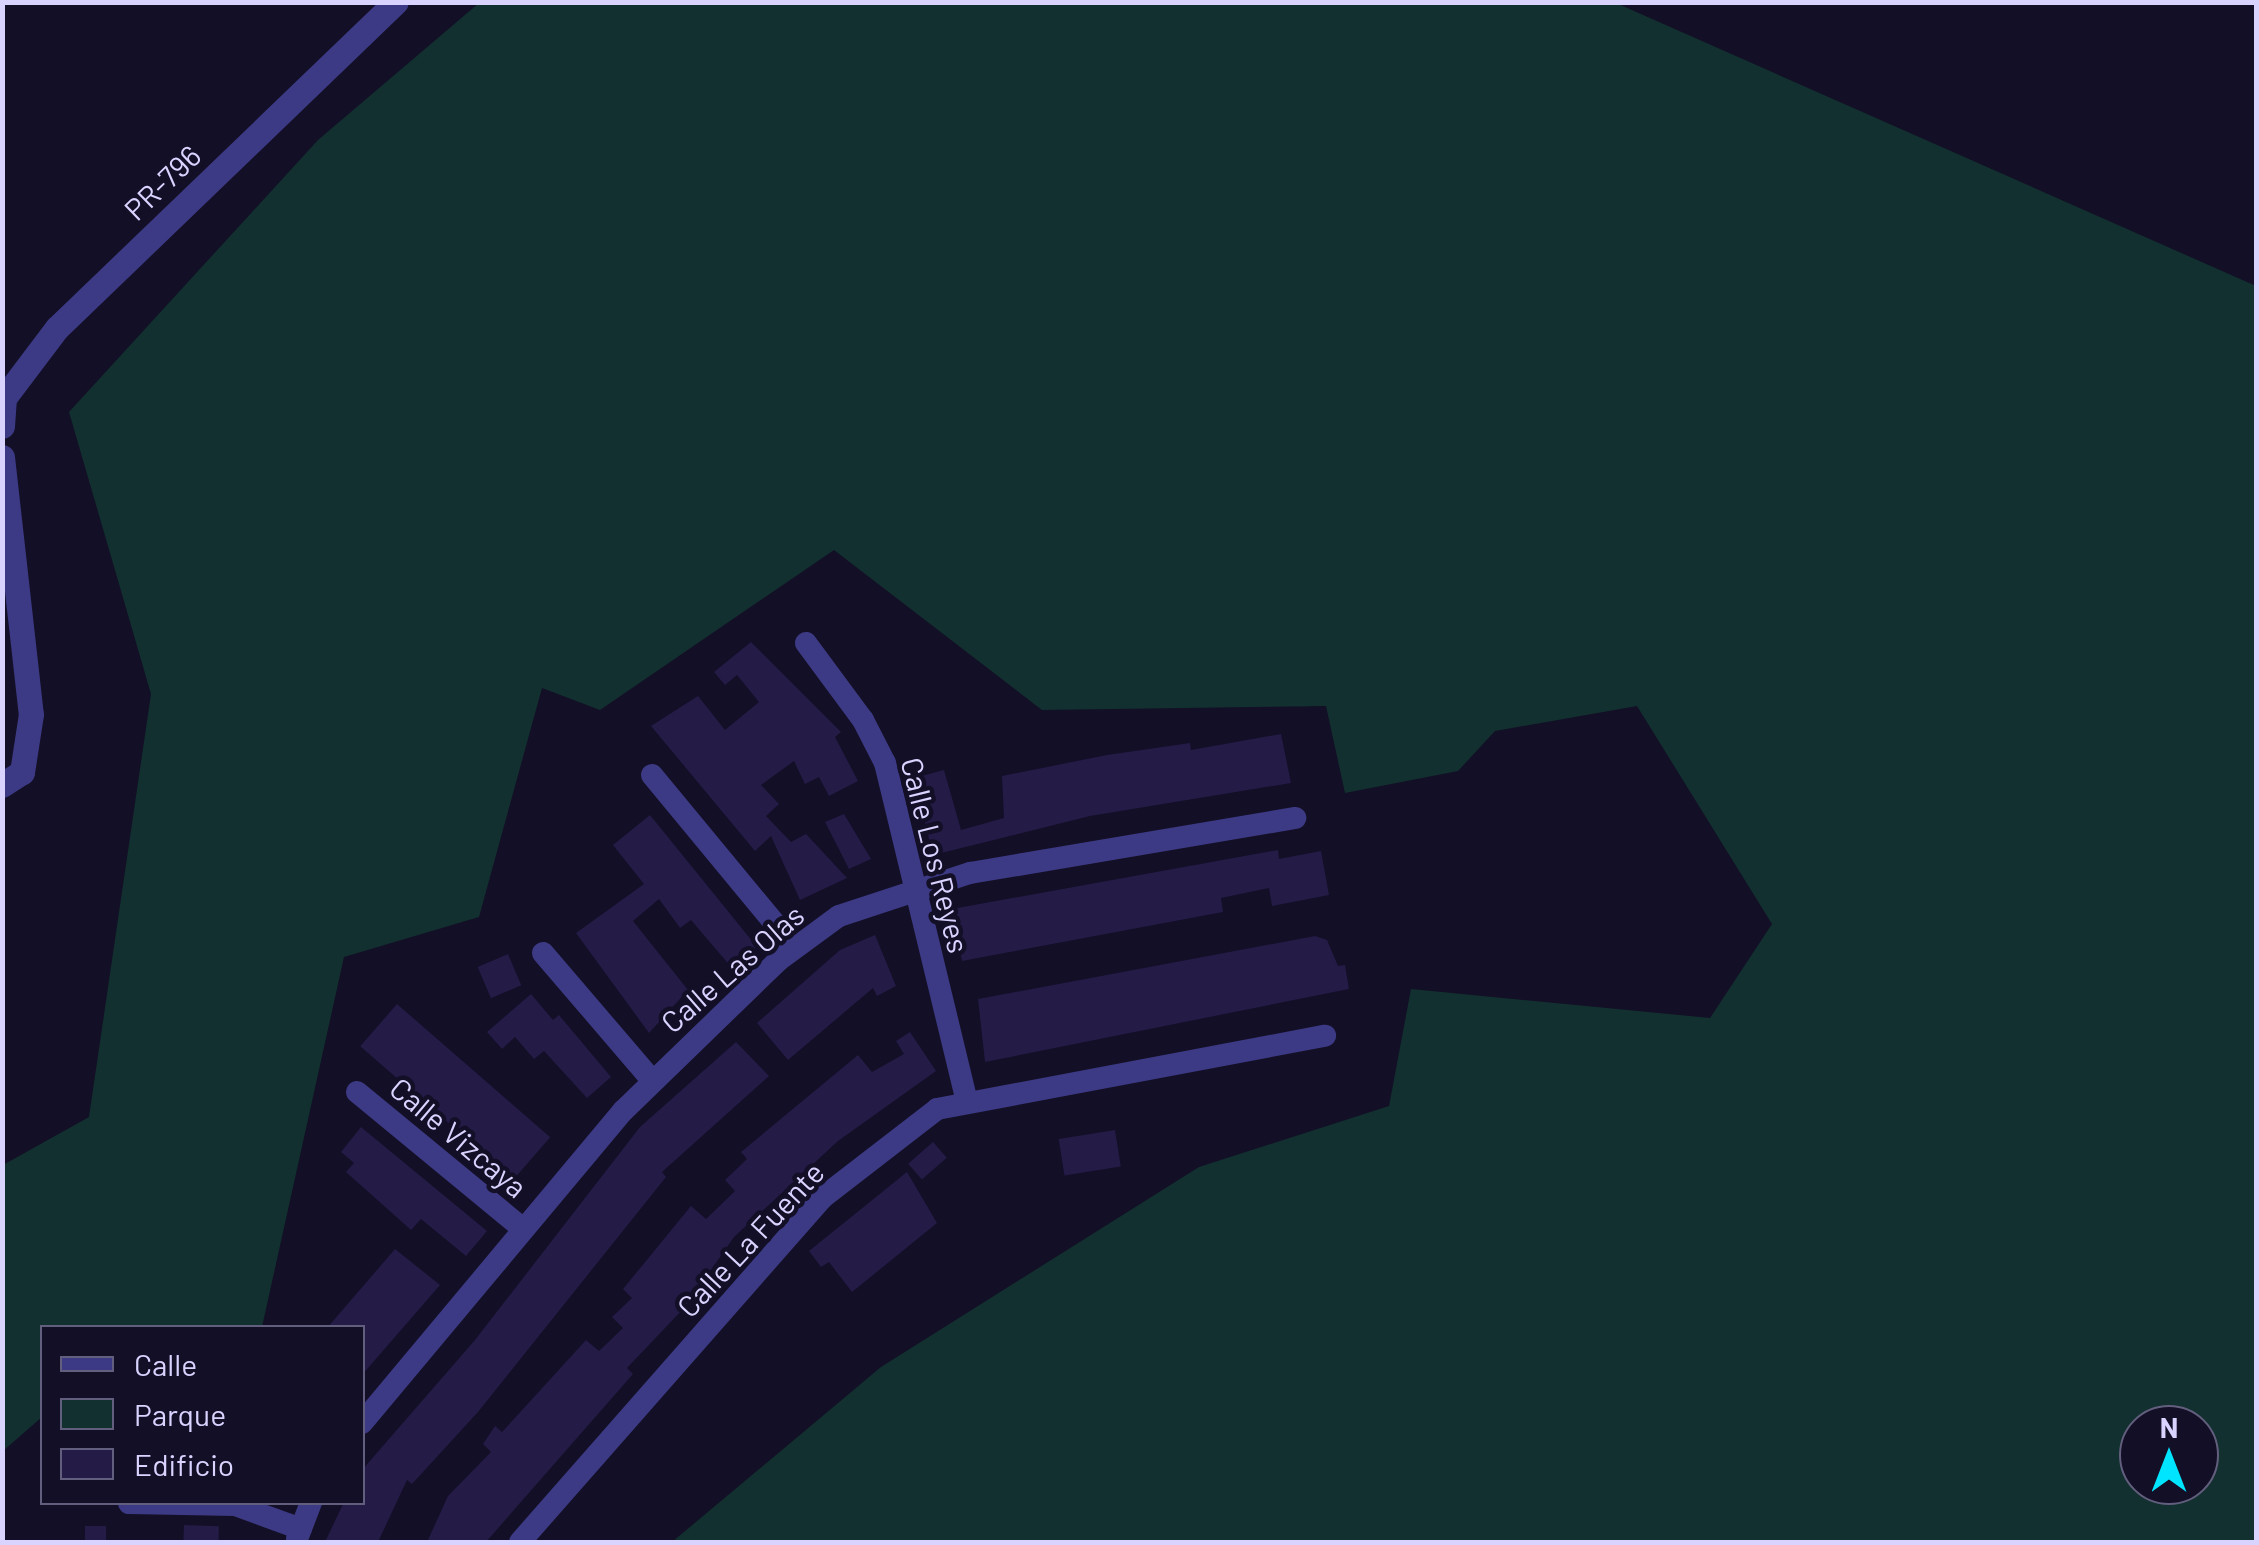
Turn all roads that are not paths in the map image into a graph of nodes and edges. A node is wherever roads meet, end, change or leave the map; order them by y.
1 (396, 2) edge
2 (2, 426) edge
3 (2, 457) edge
4 (806, 644) dead end
5 (652, 775) dead end
6 (2, 784) edge
7 (1295, 818) dead end
8 (914, 888) junction
9 (795, 948) junction
10 (543, 953) dead end
11 (1324, 1036) dead end
12 (652, 1080) junction
13 (357, 1092) dead end
14 (967, 1100) junction
15 (523, 1229) junction
16 (365, 1418) edge
17 (236, 1505) edge
18 (310, 1505) edge
19 (299, 1536) edge
20 (520, 1542) edge

1 - 2 street, PR-796 / PR-796
3 - 6 street
4 - 8 street, Calle Los Reyes
5 - 9 street
7 - 8 street, Calle Las Olas
8 - 9 street, Calle Las Olas
8 - 14 street, Calle Los Reyes
9 - 12 street, Calle Las Olas
10 - 12 street
11 - 14 street, Calle La Fuente
12 - 15 street, Calle Las Olas
13 - 15 street, Calle Vizcaya
14 - 20 street, Calle La Fuente
15 - 16 street, Calle Las Olas
17 - 19 street
18 - 19 street

